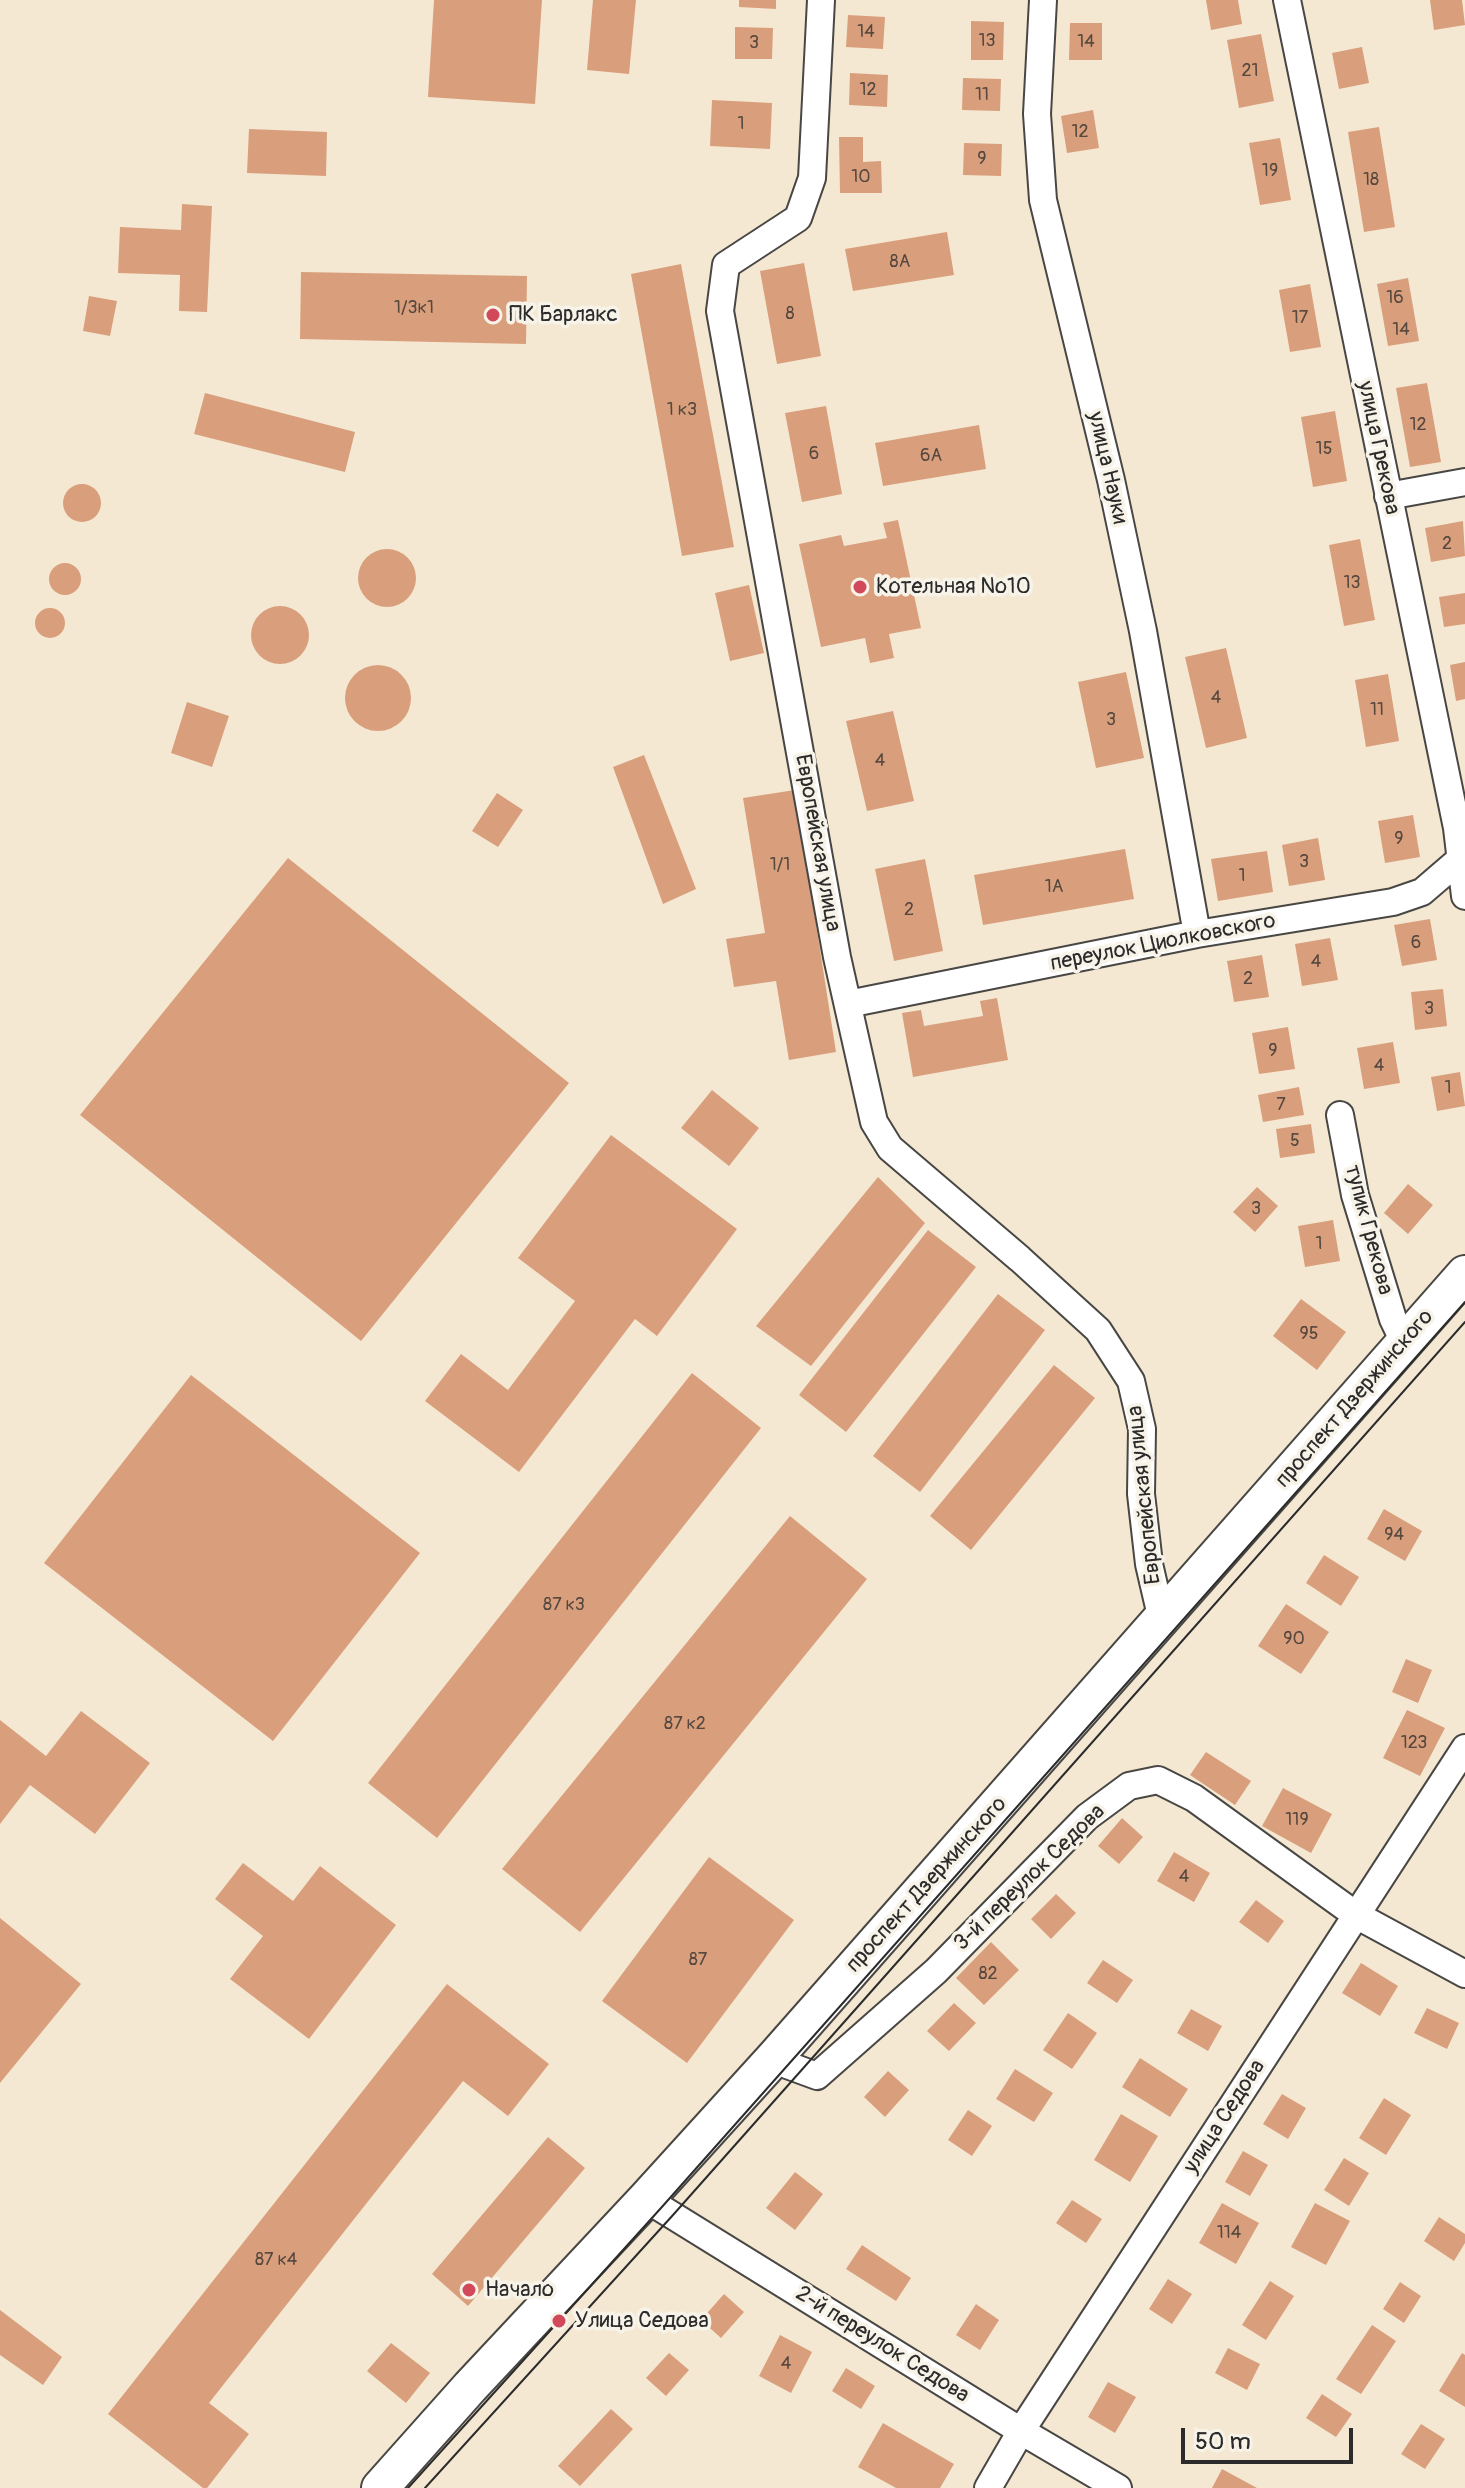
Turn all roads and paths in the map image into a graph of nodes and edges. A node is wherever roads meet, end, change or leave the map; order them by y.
1 (821, 0) edge
2 (1043, 0) edge
3 (1287, 0) edge
4 (1465, 482) edge
5 (1388, 496) junction
6 (1463, 856) edge
7 (1465, 896) edge
8 (1197, 934) junction
9 (848, 1004) junction
10 (1340, 1115) dead end
11 (1465, 1274) edge
12 (1404, 1342) junction
13 (1162, 1620) junction
14 (1465, 1748) edge
15 (1356, 1915) junction
16 (1465, 1974) edge
17 (775, 2057) junction
18 (646, 2199) junction
19 (1021, 2431) junction
20 (380, 2488) edge
21 (988, 2488) edge
22 (1118, 2488) edge

1 - 9 street, Европейская улица
2 - 8 street, улица Науки
3 - 5 street, улица Грекова
4 - 5 street
5 - 6 street, улица Грекова
6 - 7 street, улица Грекова
6 - 8 street, переулок Циолковского
8 - 9 street, переулок Циолковского
9 - 13 street, Европейская улица
10 - 12 street, тупик Грекова
11 - 12 main road, проспект Дзержинского
12 - 13 main road, проспект Дзержинского
13 - 17 main road, проспект Дзержинского
14 - 15 street, улица Седова
15 - 16 street, 3-й переулок Седова
15 - 17 street, 3-й переулок Седова
15 - 19 street, улица Седова
17 - 18 main road, проспект Дзержинского
18 - 19 street, 2-й переулок Седова
18 - 20 main road, проспект Дзержинского
19 - 21 street, улица Седова
19 - 22 street, 2-й переулок Седова

